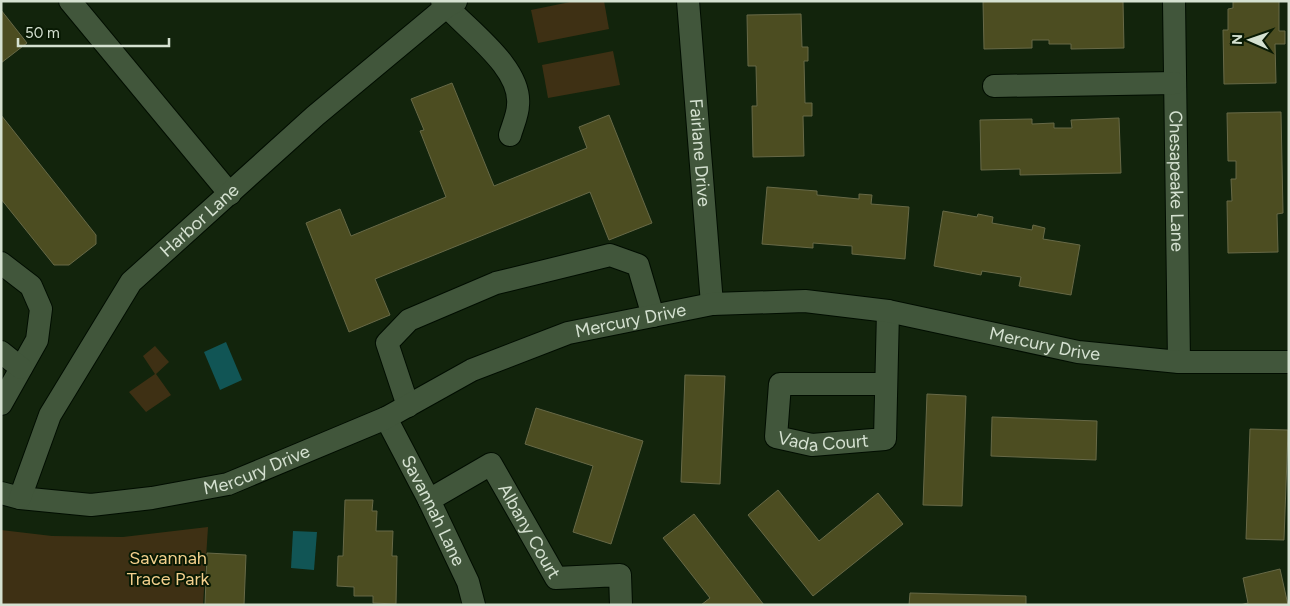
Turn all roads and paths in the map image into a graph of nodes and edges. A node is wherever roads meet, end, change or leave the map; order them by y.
1 (70, 1) edge
2 (688, 1) edge
3 (1174, 1) edge
4 (448, 3) edge
5 (1175, 83) junction
6 (994, 86) dead end
7 (510, 135) dead end
8 (230, 194) junction
9 (1, 263) edge
10 (712, 304) junction
11 (888, 311) junction
12 (653, 316) junction
13 (1, 352) edge
14 (1179, 362) junction
15 (1289, 362) edge
16 (21, 368) junction
17 (886, 384) junction
18 (1, 404) edge
19 (408, 406) junction
20 (386, 418) junction
21 (10, 495) edge
22 (430, 500) junction
23 (474, 605) edge
24 (621, 605) edge

1 - 8 street
2 - 10 street, Fairlane Drive
3 - 5 street, Chesapeake Lane
4 - 7 street
4 - 8 street, Harbor Lane
5 - 6 street
5 - 14 street, Chesapeake Lane
8 - 21 street, Harbor Lane
9 - 16 street
10 - 11 street, Mercury Drive
10 - 12 street, Mercury Drive
11 - 14 street, Mercury Drive
11 - 17 street, Vada Court
12 - 19 street, Mercury Drive
12 - 19 street
13 - 16 street
14 - 15 street, Mercury Drive
16 - 18 street
17 - 17 street, Vada Court
19 - 20 street, Mercury Drive
20 - 21 street, Mercury Drive
20 - 22 street, Savannah Lane
22 - 23 street, Savannah Lane
22 - 24 street, Albany Court

